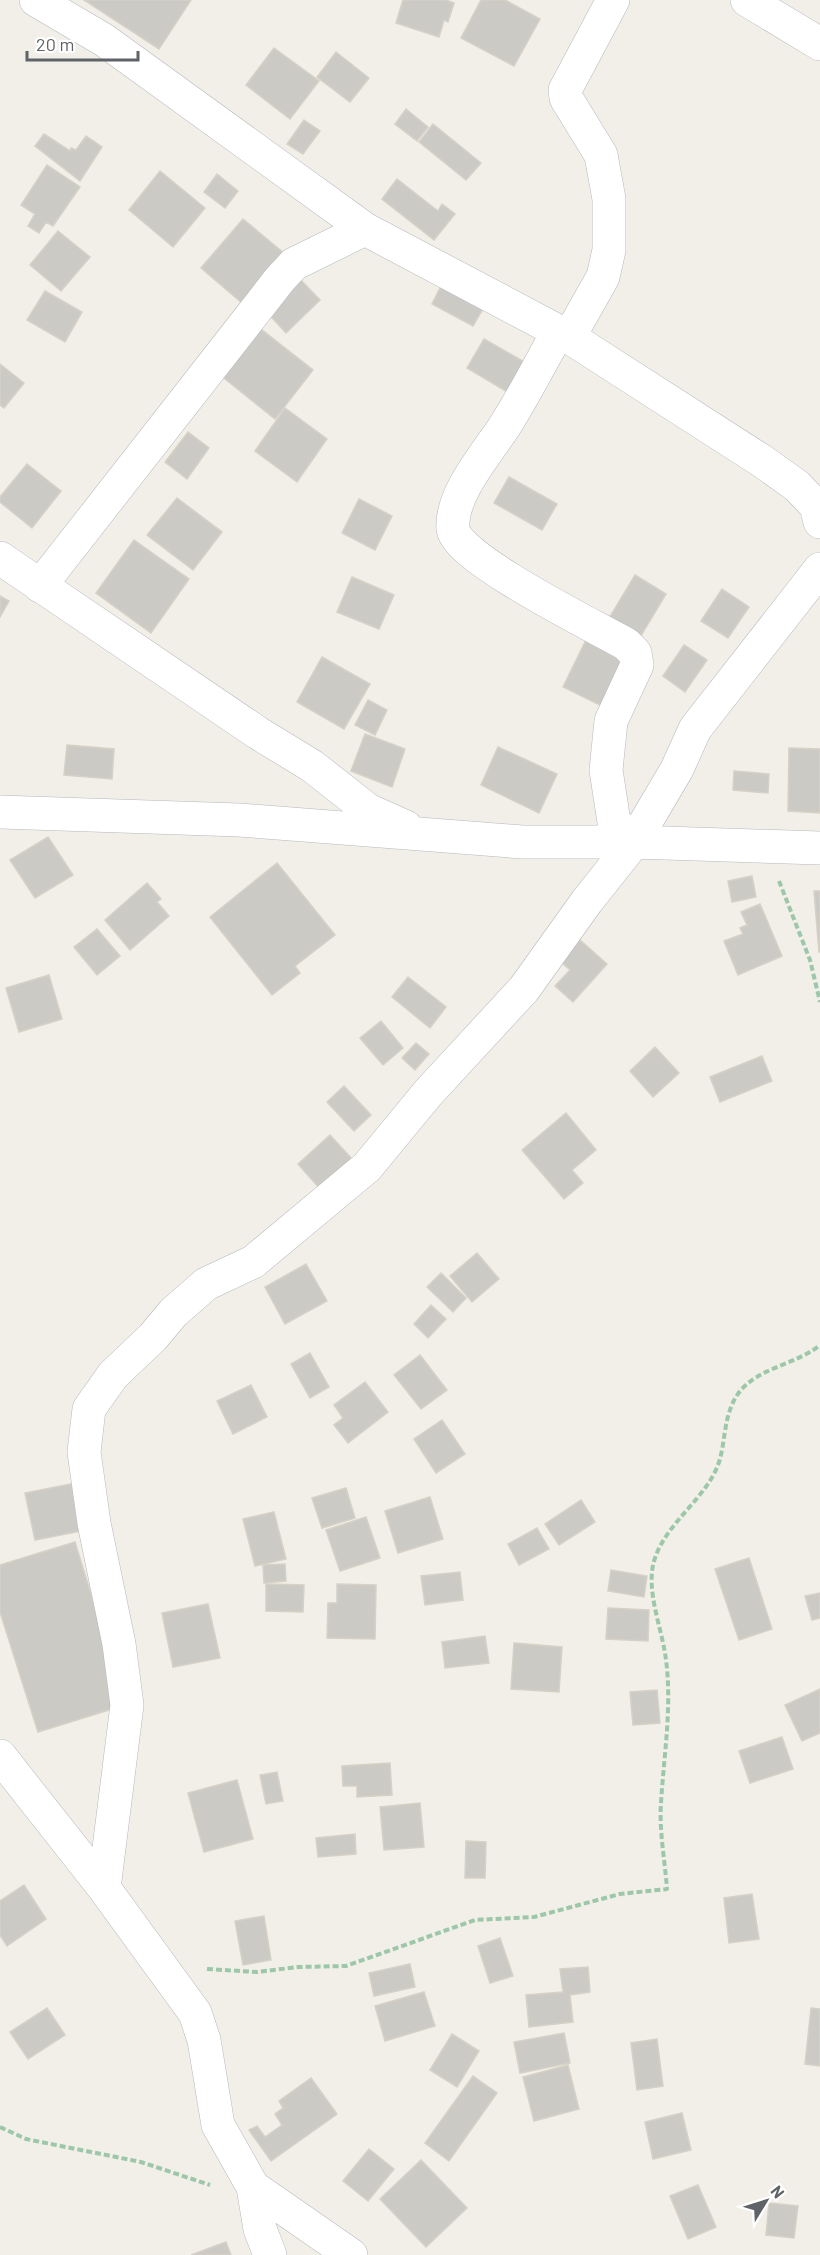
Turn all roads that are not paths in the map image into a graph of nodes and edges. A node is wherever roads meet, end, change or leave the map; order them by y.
1 (36, 0) edge
2 (613, 0) edge
3 (747, 0) edge
4 (820, 44) edge
5 (365, 229) junction
6 (563, 335) junction
7 (820, 522) edge
8 (0, 558) edge
9 (820, 569) edge
10 (40, 586) junction
11 (0, 812) edge
12 (427, 836) junction
13 (634, 842) junction
14 (820, 849) edge
15 (0, 1756) edge
16 (104, 1888) junction
17 (253, 2187) junction
18 (270, 2255) edge
19 (351, 2255) edge

1 - 5 street
2 - 6 street
3 - 4 street
5 - 6 street
5 - 10 street
6 - 7 street
6 - 13 street
8 - 10 street
9 - 13 street
10 - 12 street
11 - 12 street
12 - 13 street
13 - 14 street
13 - 16 street
15 - 16 street
16 - 17 street
17 - 18 street
17 - 19 street

